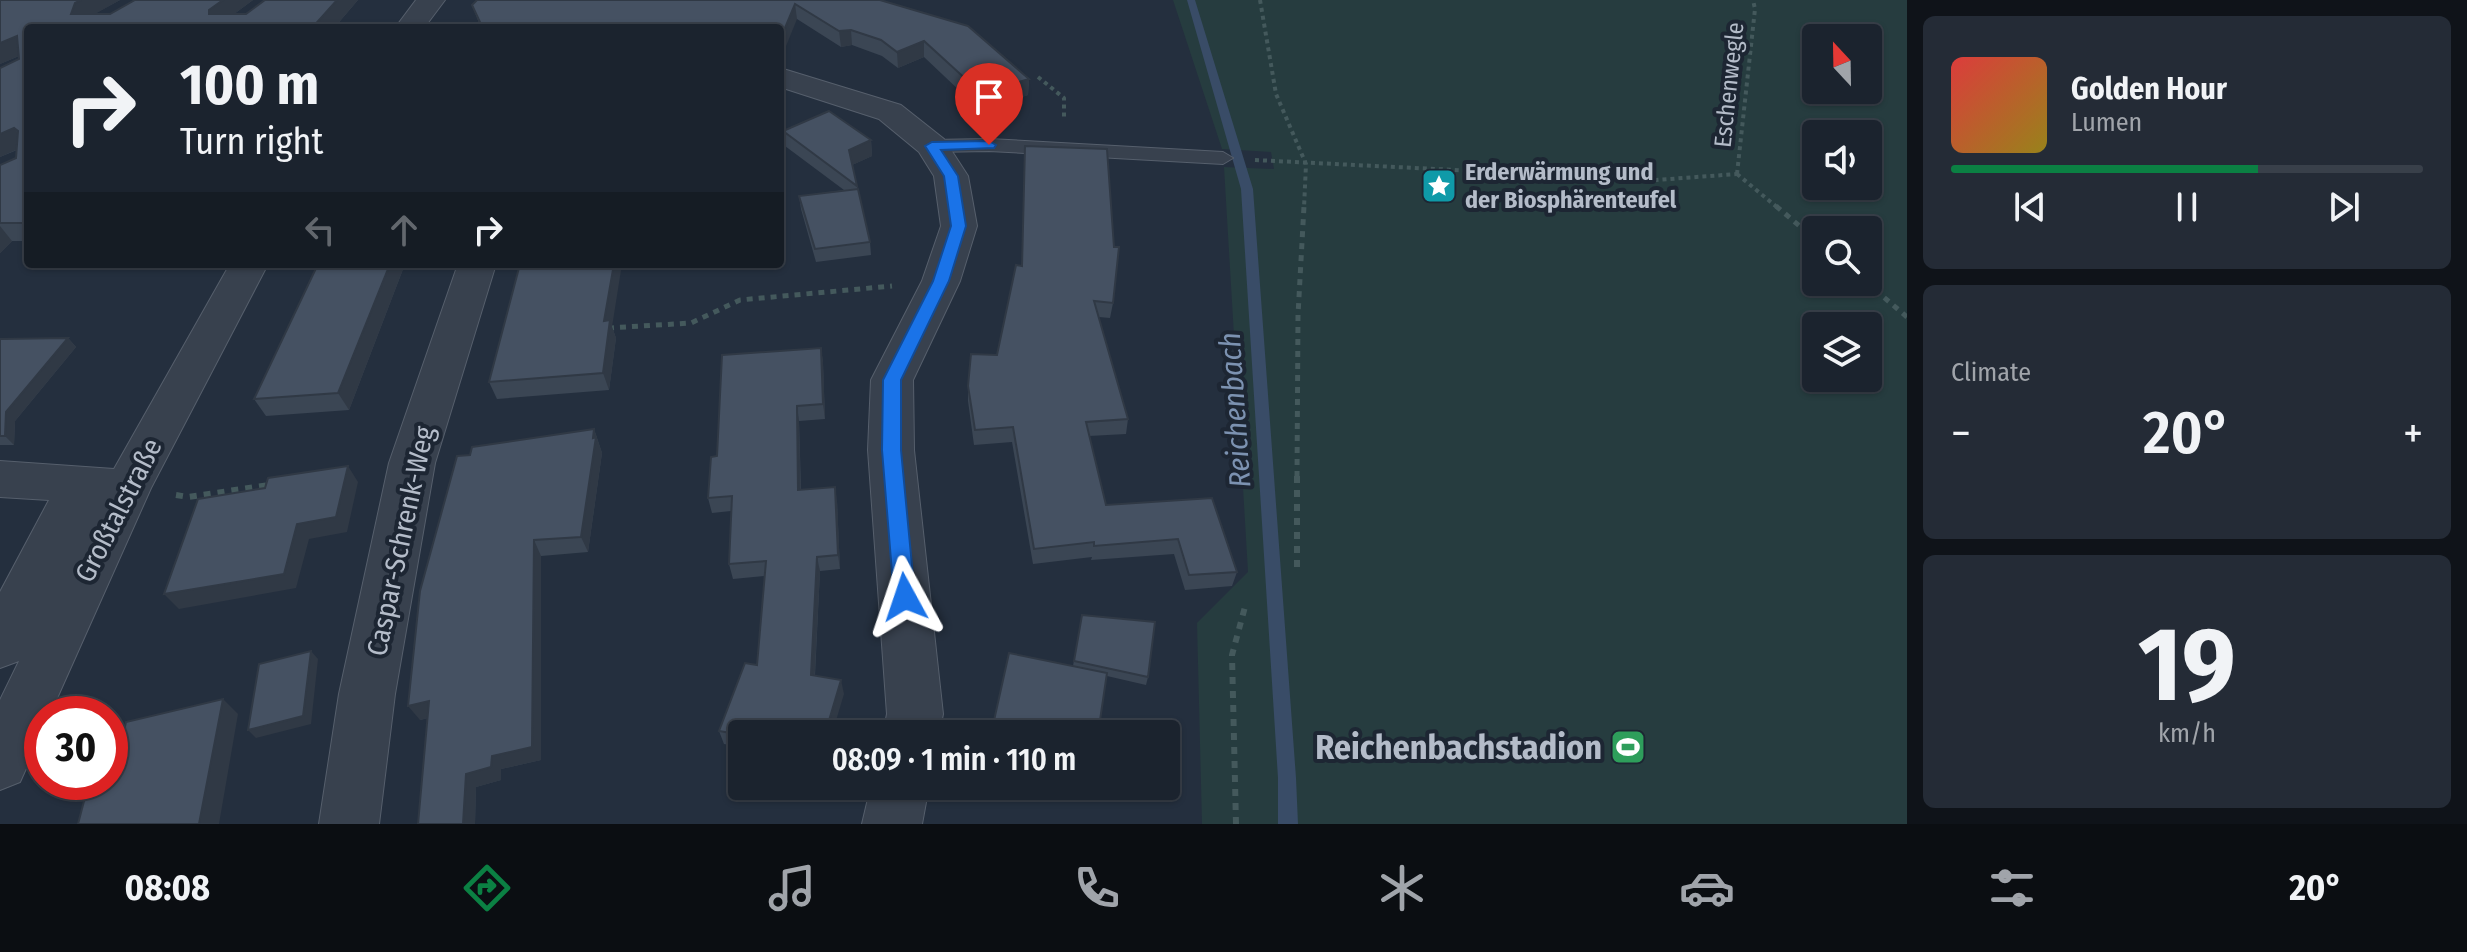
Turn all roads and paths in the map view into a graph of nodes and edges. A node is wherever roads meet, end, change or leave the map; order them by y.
1 (431, 0) edge
2 (1260, 0) edge
3 (1753, 0) edge
4 (412, 24) edge
5 (1038, 77) dead end
6 (784, 78) edge
7 (932, 146) junction
8 (1064, 148) junction
9 (1223, 158) dead end
10 (1273, 161) dead end
11 (1306, 164) junction
12 (1737, 174) junction
13 (1802, 228) edge
14 (246, 268) edge
15 (476, 268) edge
16 (941, 281) junction
17 (1882, 296) edge
18 (1907, 317) edge
19 (606, 328) edge
20 (0, 479) edge
21 (277, 484) edge
22 (105, 485) junction
23 (1297, 567) dead end
24 (1246, 603) dead end
25 (0, 644) edge
26 (914, 720) edge
27 (0, 762) edge
28 (897, 800) edge
29 (349, 824) edge
30 (892, 824) edge
31 (1236, 824) edge

1 - 4 street
2 - 11 path
3 - 12 path, Eschenwegle
5 - 8 path
6 - 7 street
7 - 8 lane
7 - 16 street
8 - 9 lane
10 - 11 path, Eschenwegle
11 - 12 path, Eschenwegle
11 - 23 path
12 - 13 path
14 - 22 street, Großtalstraße
15 - 29 street, Caspar-Schrenk-Weg
16 - 19 path
16 - 26 street
17 - 18 path
20 - 22 street
21 - 22 path
22 - 25 street
22 - 27 street, Großtalstraße
24 - 31 path
28 - 30 street

